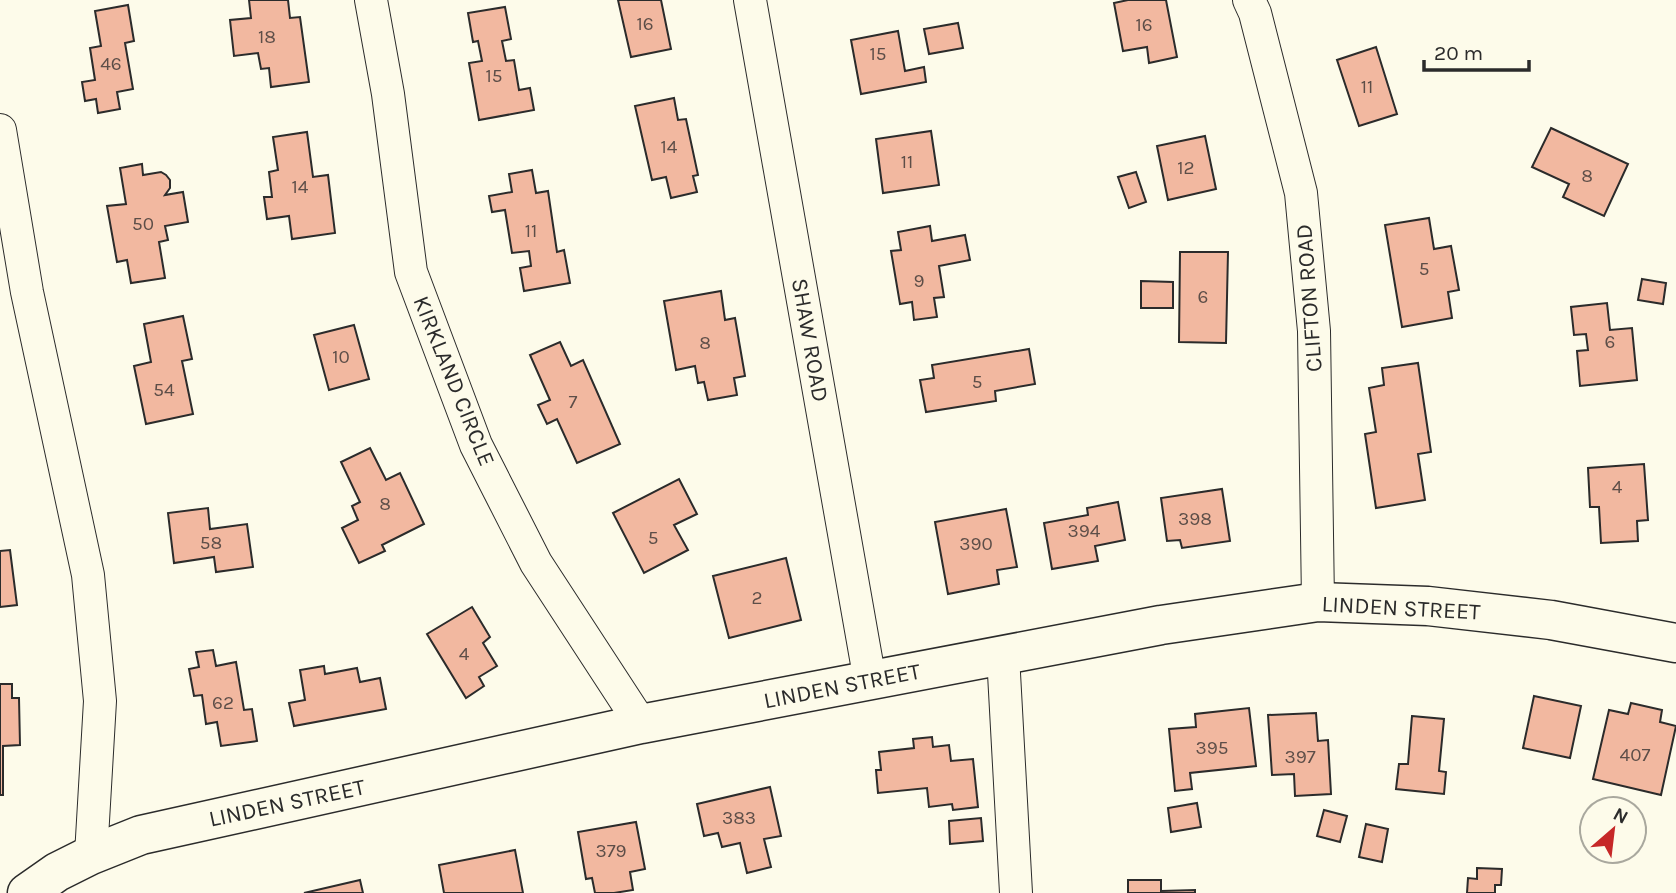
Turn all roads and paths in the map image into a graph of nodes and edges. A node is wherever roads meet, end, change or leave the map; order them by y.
1 (371, 0) edge
2 (750, 0) edge
3 (1249, 0) edge
4 (0, 130) edge
5 (1318, 603) junction
6 (1676, 643) edge
7 (1003, 655) junction
8 (870, 681) junction
9 (641, 724) junction
10 (91, 855) junction
11 (27, 893) edge
12 (1016, 893) edge

1 - 9 street, KIRKLAND CIRCLE
2 - 8 street, SHAW ROAD
3 - 5 street, CLIFTON ROAD
4 - 10 street
5 - 6 street, LINDEN STREET
5 - 7 street, LINDEN STREET
7 - 8 street, LINDEN STREET
7 - 12 street
8 - 9 street, LINDEN STREET
9 - 10 street, LINDEN STREET
10 - 11 street, LINDEN STREET

